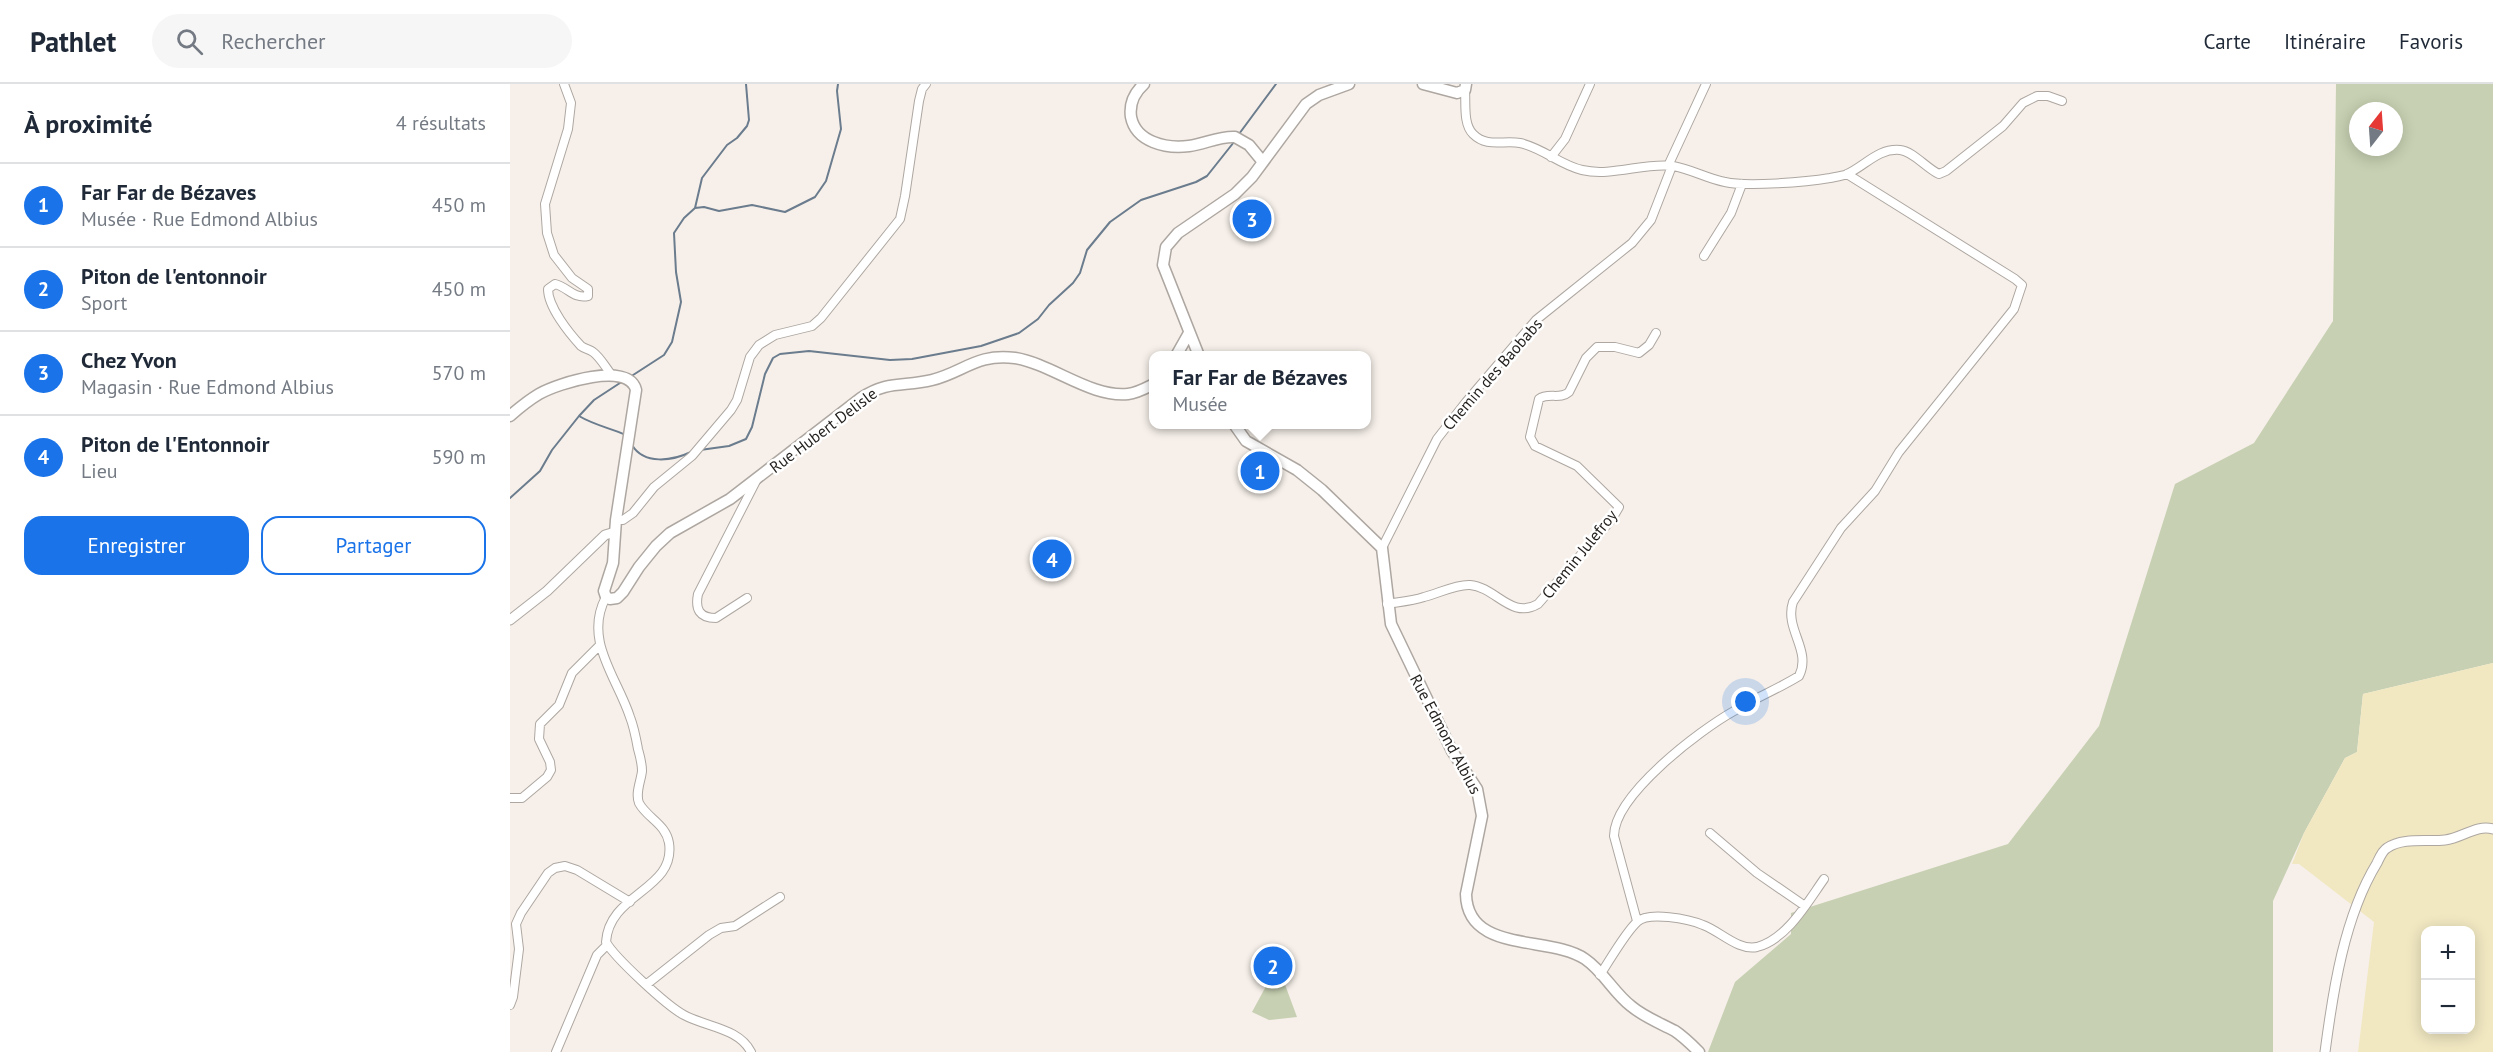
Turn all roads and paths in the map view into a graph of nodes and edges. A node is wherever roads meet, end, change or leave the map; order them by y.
1 (564, 84) edge
2 (926, 84) edge
3 (1144, 84) edge
4 (1349, 84) edge
5 (1424, 84) edge
6 (1590, 84) edge
7 (1706, 84) edge
8 (1466, 87) edge
9 (2062, 101) dead end
10 (1551, 157) junction
11 (1260, 159) junction
12 (1670, 166) junction
13 (1847, 174) junction
14 (1742, 184) junction
15 (1704, 256) dead end
16 (1189, 333) junction
17 (1656, 333) dead end
18 (1179, 351) edge
19 (1197, 351) edge
20 (616, 375) junction
21 (1149, 386) edge
22 (510, 416) edge
23 (1237, 429) edge
24 (757, 480) junction
25 (616, 526) junction
26 (1382, 548) junction
27 (606, 597) junction
28 (747, 598) dead end
29 (1387, 604) junction
30 (510, 620) edge
31 (599, 646) junction
32 (510, 798) edge
33 (2493, 829) edge
34 (1710, 833) dead end
35 (1824, 879) dead end
36 (780, 897) dead end
37 (630, 902) junction
38 (1805, 906) junction
39 (1637, 921) junction
40 (607, 945) junction
41 (1600, 975) junction
42 (647, 984) junction
43 (510, 1005) edge
44 (556, 1052) edge
45 (751, 1052) edge
46 (1699, 1052) edge
47 (2325, 1052) edge

1 - 20 street
2 - 25 street
3 - 11 main road
4 - 11 main road
5 - 8 main road
6 - 10 street
7 - 12 street, Chemin des Baobabs
8 - 10 street
9 - 13 street
10 - 12 street
11 - 16 main road
12 - 14 street
12 - 26 street, Chemin des Baobabs
13 - 14 street
13 - 39 street
14 - 15 street
16 - 18 main road
16 - 19 main road
17 - 29 street, Chemin Julefroy
20 - 22 main road
20 - 25 main road
21 - 24 main road, Rue Hubert Delisle
23 - 26 main road
24 - 27 main road, Rue Hubert Delisle
24 - 28 street
25 - 27 main road
25 - 30 street
26 - 29 main road, Rue Edmond Albius
27 - 31 street
29 - 41 main road, Rue Edmond Albius
31 - 32 street
31 - 37 street
33 - 47 street
34 - 38 street
35 - 38 street
36 - 42 street
37 - 40 street
37 - 43 street
38 - 39 street
39 - 41 street
40 - 42 street
40 - 44 street
41 - 46 main road, Rue Edmond Albius
42 - 45 street

